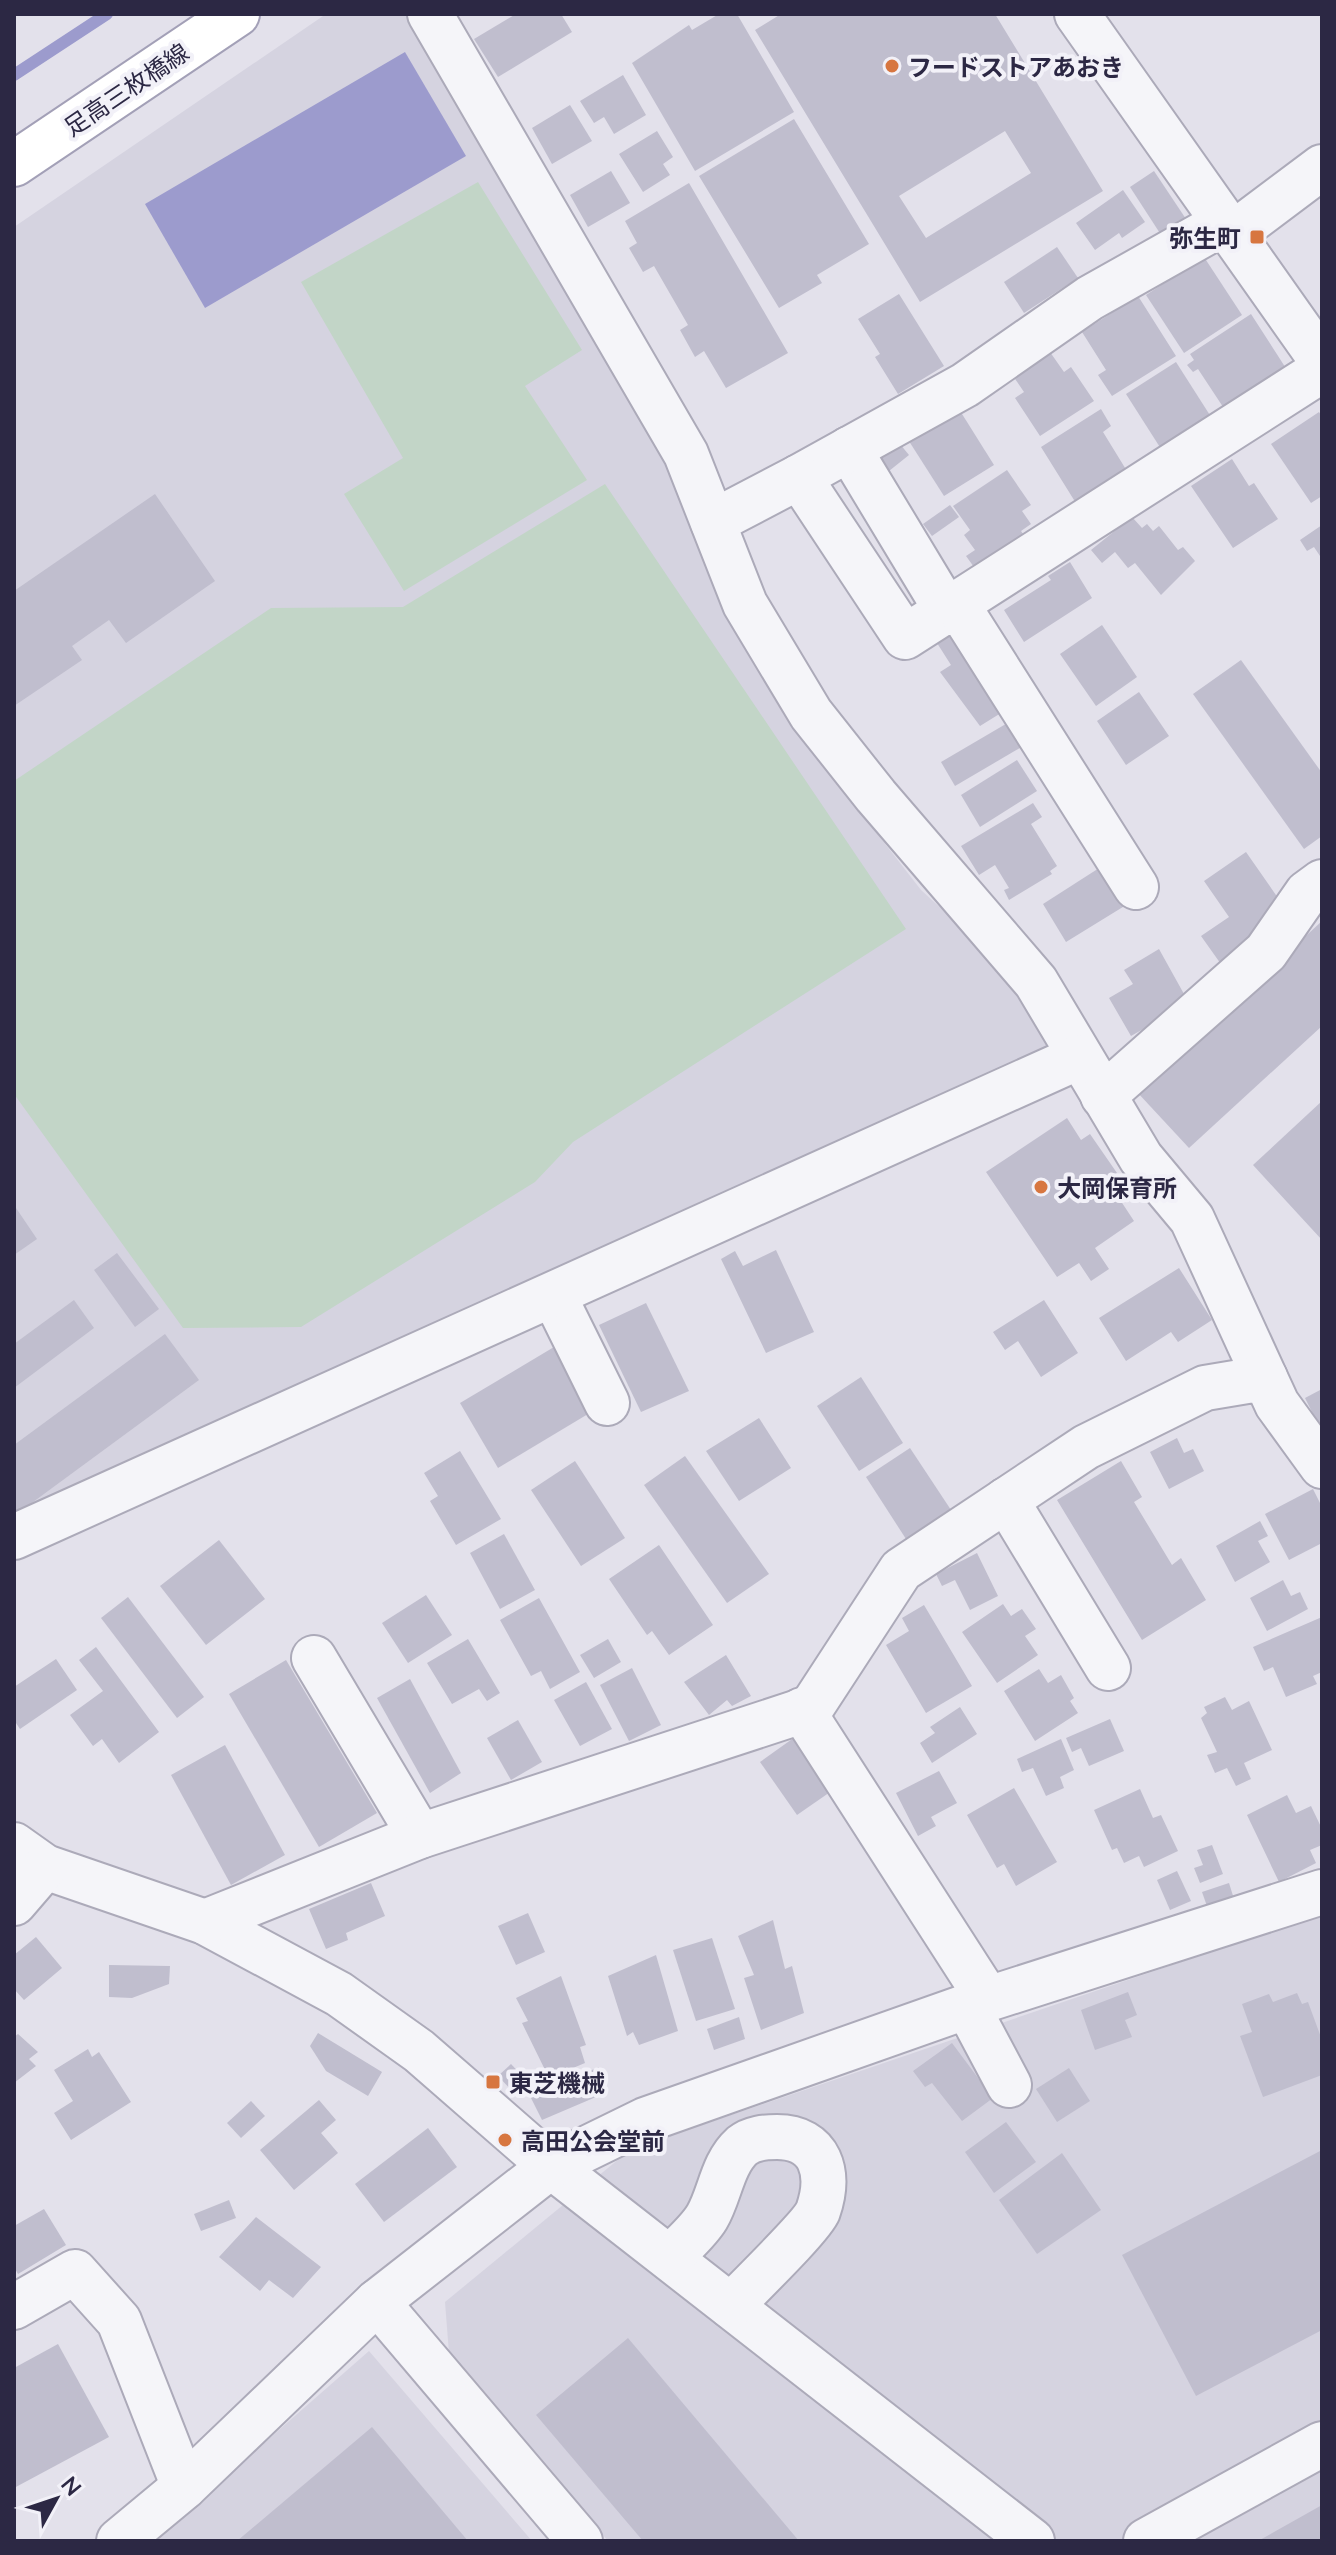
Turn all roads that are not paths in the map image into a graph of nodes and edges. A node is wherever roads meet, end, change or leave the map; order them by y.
1 (237, 14) edge
2 (430, 14) edge
3 (1077, 14) edge
4 (14, 164) edge
5 (1322, 167) edge
6 (1229, 227) junction
7 (1322, 361) edge
8 (1322, 370) edge
9 (849, 449) junction
10 (799, 477) junction
11 (713, 522) junction
12 (953, 609) junction
13 (1322, 882) edge
14 (1136, 887) dead end
15 (1079, 1057) junction
16 (1103, 1096) junction
17 (554, 1296) junction
18 (1265, 1378) junction
19 (607, 1403) dead end
20 (1322, 1466) edge
21 (1006, 1500) junction
22 (14, 1537) edge
23 (314, 1658) dead end
24 (1108, 1668) dead end
25 (802, 1710) junction
26 (420, 1836) junction
27 (30, 1856) edge
28 (1322, 1892) edge
29 (14, 1903) edge
30 (205, 1922) junction
31 (977, 2002) junction
32 (1009, 2085) dead end
33 (551, 2166) junction
34 (670, 2258) junction
35 (377, 2302) junction
36 (731, 2306) junction
37 (14, 2307) edge
38 (1322, 2444) edge
39 (184, 2487) junction
40 (119, 2541) edge
41 (580, 2541) edge
42 (1032, 2541) edge
43 (1146, 2541) edge

1 - 4 main road, 足高三枚橋線
2 - 11 street
3 - 6 street
5 - 6 street
6 - 7 street
6 - 9 street
8 - 12 street
9 - 10 street
9 - 12 street
10 - 11 street
10 - 12 street
11 - 15 street
12 - 14 street
13 - 16 street
15 - 16 street
15 - 17 street
16 - 18 street
17 - 19 street
17 - 22 street
18 - 20 street
18 - 21 street
21 - 24 street
21 - 25 street
23 - 26 street
25 - 26 street
25 - 31 street
26 - 30 street
27 - 29 street
27 - 30 street
28 - 31 street
30 - 33 street
31 - 32 street
31 - 33 street
33 - 34 street
33 - 35 street
34 - 36 street
34 - 36 street
35 - 39 street
35 - 41 street
36 - 42 street
37 - 39 street
38 - 43 street
39 - 40 street

